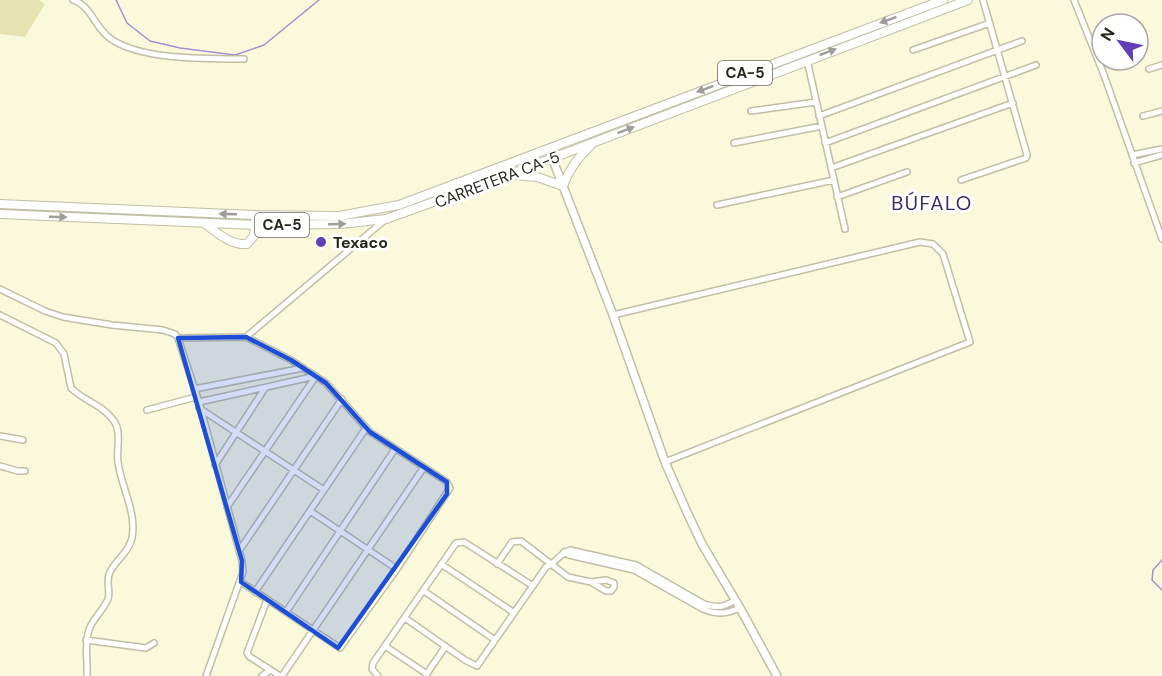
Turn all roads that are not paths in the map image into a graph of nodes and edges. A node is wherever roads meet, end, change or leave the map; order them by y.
1 (73, 0) edge
2 (943, 0) edge
3 (953, 0) edge
4 (968, 0) edge
5 (983, 0) edge
6 (1074, 0) edge
7 (943, 9) junction
8 (990, 23) junction
9 (1022, 41) dead end
10 (997, 49) junction
11 (914, 50) dead end
12 (243, 59) dead end
13 (807, 60) junction
14 (1036, 65) dead end
15 (1005, 76) junction
16 (816, 102) junction
17 (1012, 103) junction
18 (751, 111) dead end
19 (1162, 111) edge
20 (819, 116) junction
21 (1143, 116) dead end
22 (822, 126) junction
23 (594, 142) junction
24 (734, 143) dead end
25 (825, 143) junction
26 (1162, 149) edge
27 (550, 154) junction
28 (1132, 155) junction
29 (1162, 155) edge
30 (1134, 163) junction
31 (831, 168) junction
32 (907, 172) dead end
33 (508, 175) junction
34 (834, 180) junction
35 (961, 180) dead end
36 (563, 186) junction
37 (837, 197) junction
38 (0, 204) edge
39 (717, 205) dead end
40 (0, 214) edge
41 (255, 215) junction
42 (386, 219) junction
43 (202, 222) junction
44 (256, 225) junction
45 (845, 229) dead end
46 (1162, 238) edge
47 (0, 289) edge
48 (0, 315) edge
49 (613, 315) junction
50 (246, 337) junction
51 (178, 338) junction
52 (303, 368) junction
53 (316, 376) junction
54 (265, 388) junction
55 (194, 389) junction
56 (342, 399) junction
57 (198, 402) junction
58 (147, 410) dead end
59 (366, 428) junction
60 (237, 431) junction
61 (0, 436) edge
62 (23, 440) dead end
63 (395, 449) junction
64 (265, 450) junction
65 (665, 462) junction
66 (0, 465) edge
67 (215, 465) junction
68 (424, 467) junction
69 (295, 469) junction
70 (25, 471) dead end
71 (324, 490) junction
72 (227, 507) junction
73 (310, 511) junction
74 (340, 531) junction
75 (368, 549) junction
76 (239, 551) junction
77 (564, 552) junction
78 (441, 564) junction
79 (497, 564) junction
80 (553, 564) junction
81 (397, 569) junction
82 (241, 582) junction
83 (591, 582) dead end
84 (532, 586) junction
85 (424, 591) junction
86 (255, 592) junction
87 (267, 600) junction
88 (735, 600) junction
89 (740, 608) junction
90 (286, 612) junction
91 (513, 612) junction
92 (405, 618) junction
93 (313, 631) junction
94 (86, 640) junction
95 (495, 640) junction
96 (154, 642) dead end
97 (385, 646) junction
98 (445, 647) junction
99 (270, 670) junction
100 (426, 675) edge
101 (87, 676) edge
102 (206, 676) edge
103 (262, 676) edge
104 (281, 676) edge
105 (378, 676) edge
106 (777, 676) edge

1 - 12 street
2 -> 27 highway, CARRETERA CA-5 / CA-5
3 - 7 highway
4 - 7 highway, CARRETERA CA-5 / CA-5
5 - 8 street
6 - 28 street
13 -> 7 highway, CARRETERA CA-5 / CA-5
8 - 10 street
8 - 11 street
9 - 10 street
10 - 15 street
10 - 20 street
13 - 16 street
23 -> 13 highway, CARRETERA CA-5 / CA-5
14 - 15 street
15 - 17 street
15 - 25 street
16 - 18 street
16 - 20 street
17 - 31 street
17 - 35 street
19 - 21 street
20 - 22 street
22 - 24 street
22 - 25 street
23 - 27 highway, CARRETERA CA-5 / CA-5
23 - 36 highway
25 - 31 street
26 - 28 street
27 - 33 highway, CARRETERA CA-5 / CA-5
27 - 36 main road
27 - 41 highway, CARRETERA CA-5 / CA-5
28 - 30 street
29 - 30 street
30 - 46 street
31 - 34 street
32 - 37 street
33 - 36 highway
33 - 42 highway, CARRETERA CA-5 / CA-5
34 - 37 street
34 - 39 street
36 - 49 main road
37 - 45 street
41 -> 38 highway, CARRETERA CA-5 / CA-5
40 -> 43 highway, CARRETERA CA-5 / CA-5
41 - 44 highway
44 -> 42 highway, CARRETERA CA-5 / CA-5
42 - 50 street
43 - 44 highway, CARRETERA CA-5 / CA-5
43 - 44 highway
47 - 51 street
48 - 94 street
49 - 65 main road
49 - 65 street
50 - 51 street
50 - 52 street
51 - 55 street
52 - 53 street
52 - 55 street
53 - 54 street
53 - 56 street
53 - 64 street
54 - 57 street
54 - 60 street
55 - 57 street
56 - 59 street
56 - 69 street
57 - 58 street
57 - 60 street
57 - 67 street
59 - 63 street
59 - 71 street
60 - 64 street
60 - 67 street
61 - 62 street
63 - 68 street
63 - 74 street
64 - 69 street
64 - 72 street
65 - 88 main road
66 - 70 street
67 - 72 street
68 - 75 street
68 - 81 street
69 - 71 street
69 - 76 street
71 - 73 street
72 - 76 street
73 - 74 street
73 - 86 street
74 - 75 street
74 - 90 street
75 - 81 street
75 - 93 street
76 - 82 street
77 - 80 street
77 - 88 street
77 - 89 street
78 - 79 street
78 - 85 street
78 - 91 street
79 - 80 street
79 - 84 street
80 - 83 street
80 - 84 street
81 - 93 street
82 - 86 street
82 - 102 street
84 - 91 street
85 - 92 street
85 - 95 street
86 - 87 street
87 - 90 street
87 - 99 street
88 - 89 main road
89 - 106 main road
90 - 93 street
91 - 95 street
92 - 97 street
92 - 98 street
93 - 104 street
94 - 96 street
94 - 101 street
95 - 98 street
97 - 100 street
97 - 105 street
98 - 100 street
99 - 103 street
99 - 104 street

